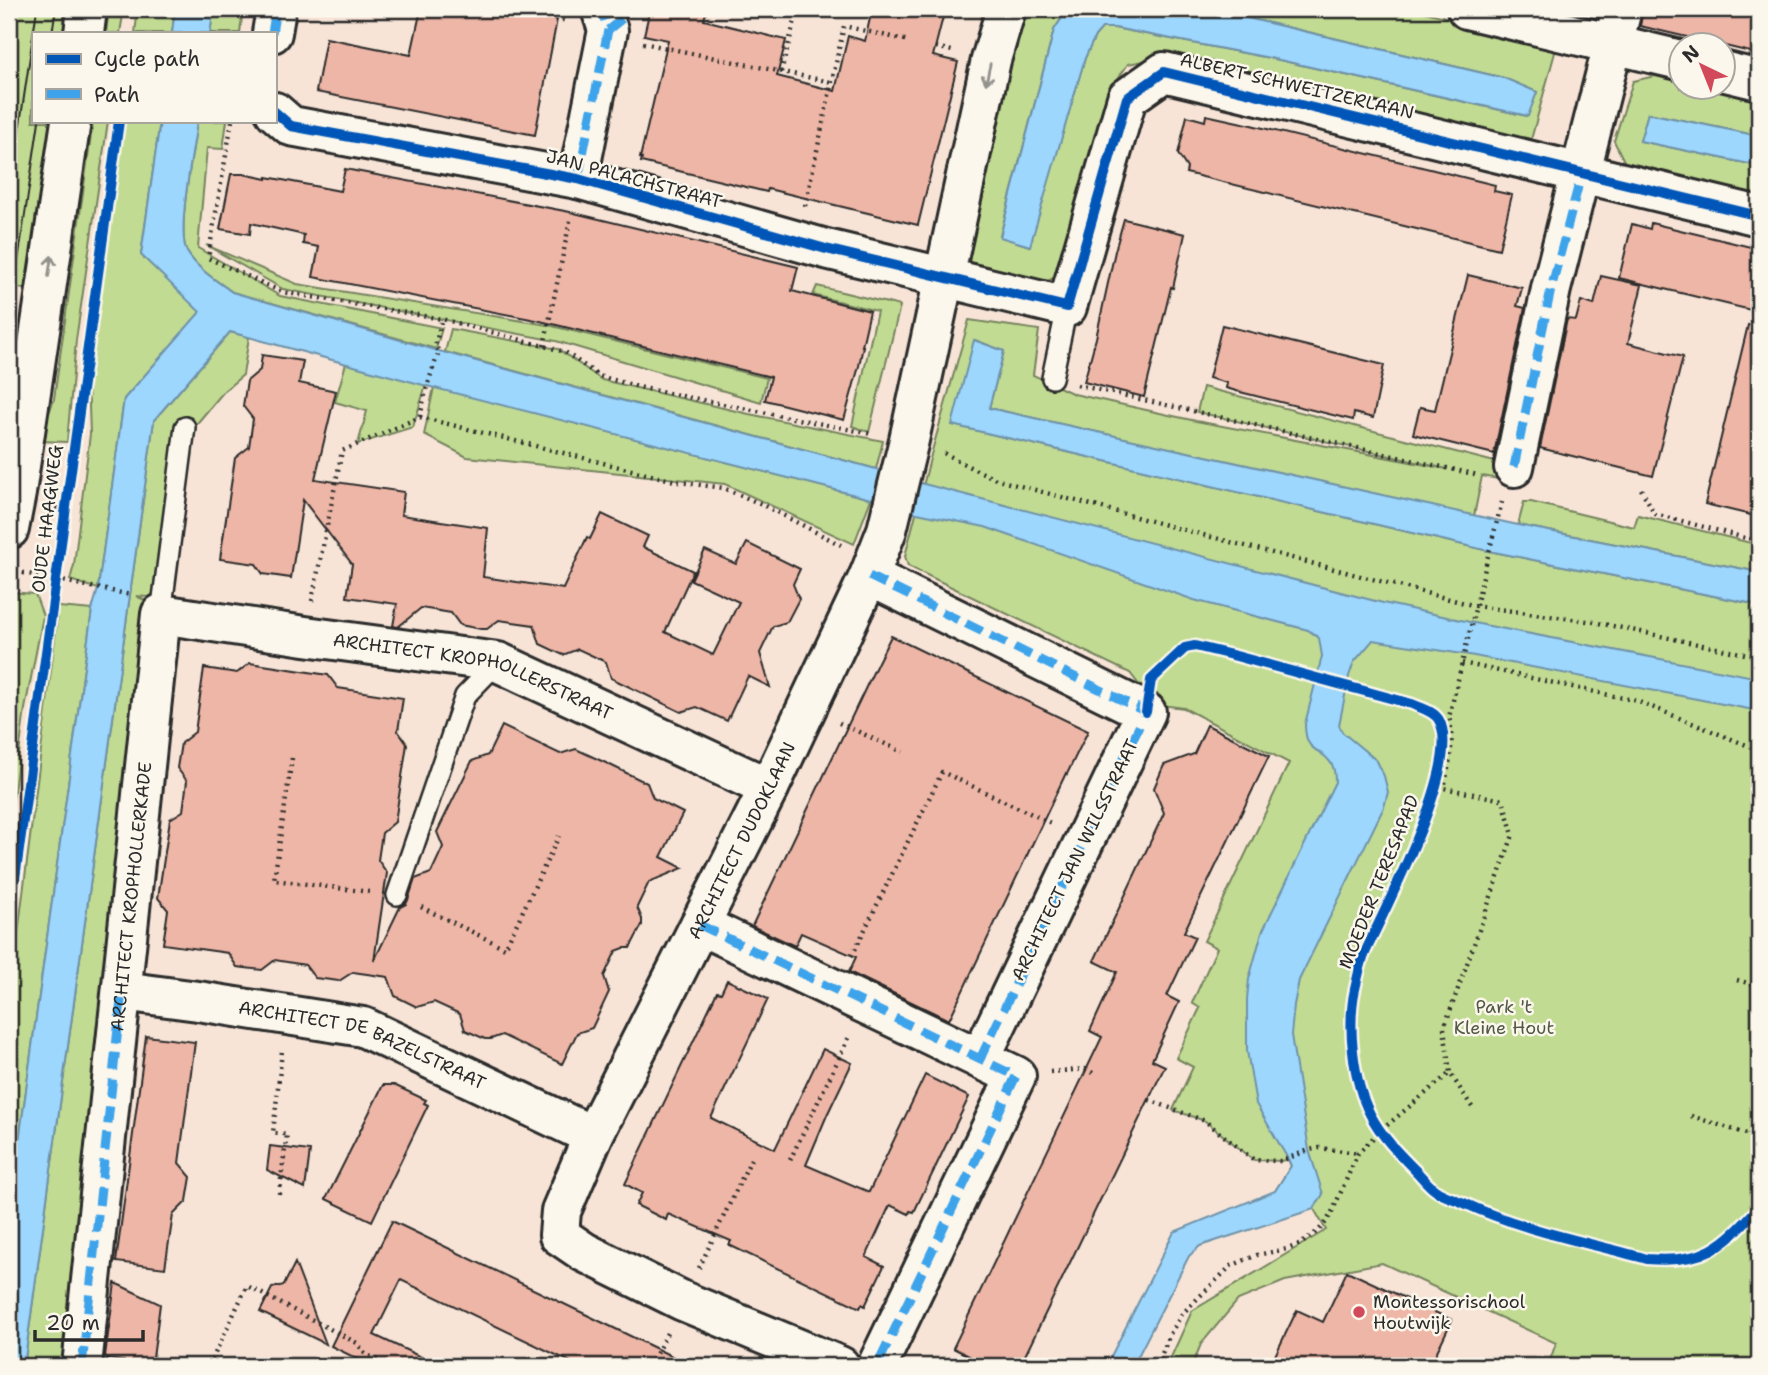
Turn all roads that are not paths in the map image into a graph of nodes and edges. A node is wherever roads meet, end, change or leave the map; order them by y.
1 (88, 9) edge
2 (276, 9) edge
3 (1006, 9) edge
4 (1467, 9) edge
5 (613, 21) edge
6 (1617, 26) edge
7 (84, 32) edge
8 (272, 32) edge
9 (1666, 52) edge
10 (1736, 74) edge
11 (1759, 80) edge
12 (276, 113) edge
13 (71, 122) edge
14 (1582, 172) junction
15 (578, 179) junction
16 (1759, 216) edge
17 (945, 279) junction
18 (1067, 307) junction
19 (1052, 378) road end
20 (185, 427) dead end
21 (1498, 471) road end
22 (9, 529) edge
23 (869, 576) junction
24 (147, 605) junction
25 (498, 662) junction
26 (769, 788) junction
27 (397, 895) dead end
28 (700, 925) junction
29 (122, 991) junction
30 (979, 1059) junction
31 (593, 1136) junction
32 (82, 1366) edge
33 (840, 1366) edge
34 (877, 1366) edge

1 - 7 street
2 - 8 street
3 -> 17 street
4 - 6 street
5 - 15 street
6 - 9 street
6 - 14 street
10 - 11 street
12 - 15 street, JAN PALACHSTRAAT
22 -> 13 street, OUDE HAAGWEG
14 - 16 street, ALBERT SCHWEITZERLAAN
14 - 18 street, ALBERT SCHWEITZERLAAN
14 - 21 street
15 - 17 street, JAN PALACHSTRAAT
17 - 18 street
17 - 23 street, ARCHITECT DUDOKLAAN
18 - 19 lane, ALBERT SCHWEITZERLAAN
20 - 24 lane, ARCHITECT KROPHOLLERKADE
23 - 26 street, ARCHITECT DUDOKLAAN
23 - 30 street, ARCHITECT JAN WILSSTRAAT
24 - 25 street, ARCHITECT KROPHOLLERSTRAAT
24 - 29 street, ARCHITECT KROPHOLLERKADE
25 - 26 street, ARCHITECT KROPHOLLERSTRAAT
25 - 27 lane
26 - 28 street, ARCHITECT DUDOKLAAN
28 - 30 street
28 - 31 street, ARCHITECT DUDOKLAAN
29 - 31 street, ARCHITECT DE BAZELSTRAAT
29 - 32 street, ARCHITECT KROPHOLLERKADE
30 - 34 street
31 - 33 street, ARCHITECT DUDOKLAAN

